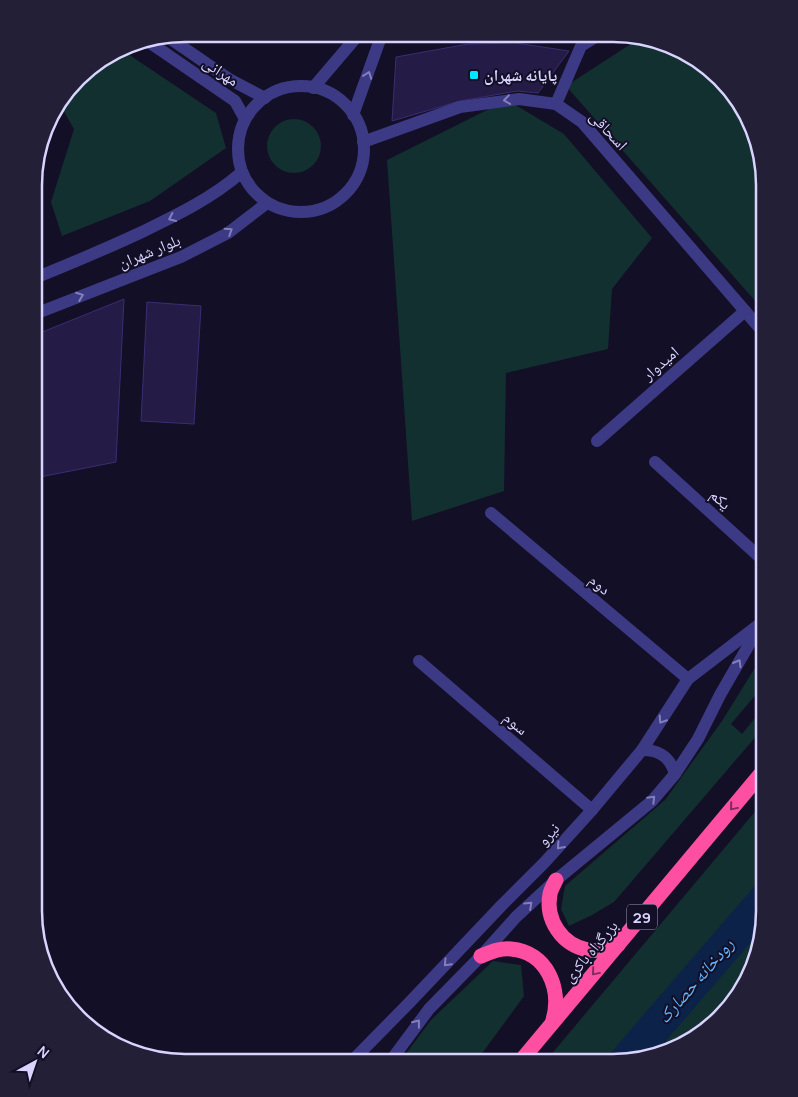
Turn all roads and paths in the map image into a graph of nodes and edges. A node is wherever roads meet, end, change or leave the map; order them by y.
1 (352, 42) edge
2 (379, 42) edge
3 (588, 42) edge
4 (177, 43) edge
5 (154, 46) edge
6 (313, 88) junction
7 (265, 98) junction
8 (556, 104) junction
9 (353, 115) junction
10 (245, 119) junction
11 (363, 142) junction
12 (242, 172) junction
13 (267, 203) junction
14 (42, 275) edge
15 (42, 311) edge
16 (745, 311) junction
17 (756, 324) edge
18 (597, 441) dead end
19 (655, 462) dead end
20 (491, 514) dead end
21 (755, 553) edge
22 (755, 627) edge
23 (755, 634) edge
24 (418, 661) dead end
25 (688, 679) junction
26 (642, 750) junction
27 (675, 774) junction
28 (755, 781) edge
29 (592, 810) junction
30 (556, 880) junction
31 (618, 945) junction
32 (481, 956) junction
33 (552, 1023) junction
34 (358, 1054) edge
35 (396, 1054) edge
36 (526, 1054) edge

1 - 6 street
9 -> 2 street
3 - 8 street
4 - 7 street, مهرانی
5 - 10 street, مهرانی
6 - 7 street
6 - 9 street
7 - 10 street
8 -> 11 street, اسحاقی
8 - 16 street, اسحاقی
9 - 11 street
10 - 12 street
11 - 13 street
12 - 13 street
12 -> 14 street, بلوار شهران
15 -> 13 street, بلوار شهران
16 - 17 street, اسحاقی
16 - 18 street, امیدوار
19 - 21 street, یکم
20 - 25 street, دوم
22 - 25 street, نیرو
27 -> 23 street, نیرو
24 - 29 street, سوم
25 -> 26 street, نیرو
26 - 27 street
26 - 29 street, نیرو
30 -> 27 street, نیرو
28 -> 31 highway, بزرگراه باکری / 29
29 -> 34 street, نیرو
30 - 31 highway
32 -> 30 street, نیرو
31 -> 33 highway, بزرگراه باکری / 29
32 - 33 highway
35 -> 32 street, نیرو
33 - 36 highway, بزرگراه باکری / 29

